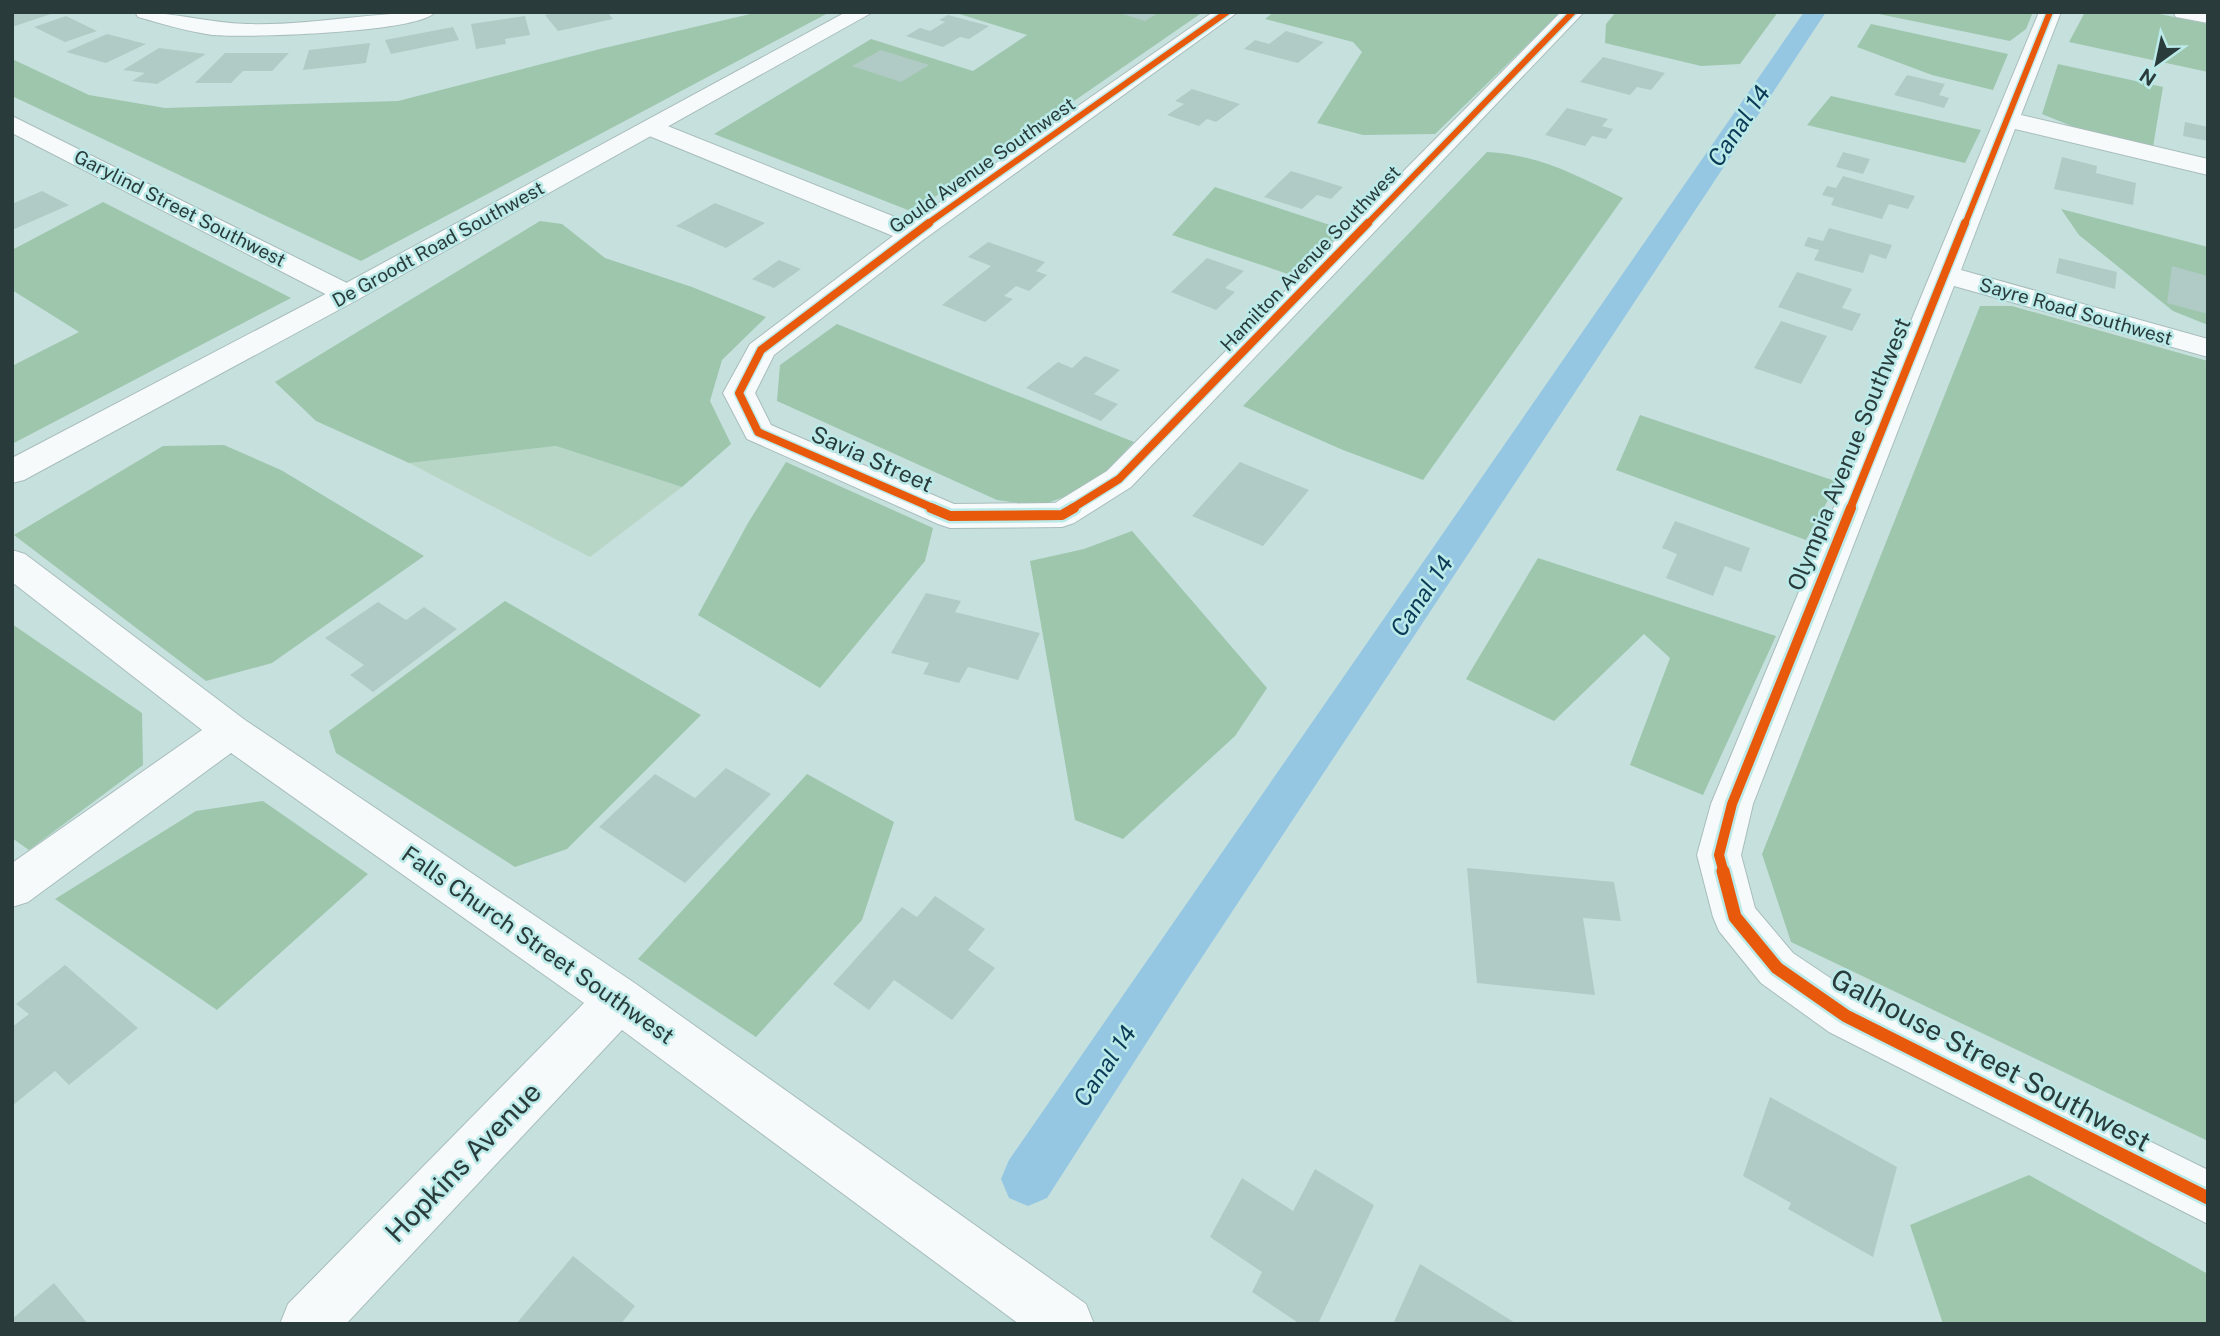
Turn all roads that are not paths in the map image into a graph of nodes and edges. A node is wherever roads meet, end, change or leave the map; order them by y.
1 (146, 12) edge
2 (425, 12) edge
3 (862, 12) edge
4 (1227, 12) edge
5 (1573, 12) edge
6 (2050, 12) edge
7 (2184, 12) edge
8 (2208, 17) edge
9 (2005, 119) junction
10 (12, 123) edge
11 (651, 128) junction
12 (2208, 167) edge
13 (913, 234) junction
14 (1944, 274) junction
15 (347, 294) junction
16 (2208, 348) edge
17 (761, 351) joint
18 (12, 472) edge
19 (1062, 514) joint
20 (12, 563) edge
21 (231, 731) junction
22 (12, 887) edge
23 (1735, 917) joint
24 (619, 1000) junction
25 (2208, 1198) edge
26 (308, 1324) edge
27 (1066, 1324) edge

1 - 2 street
3 - 11 street, De Groodt Road Southwest
4 - 13 street, Gould Avenue Southwest
5 - 19 street, Hamilton Avenue Southwest
6 - 9 street, Olympia Avenue Southwest
7 - 8 street
9 - 12 street
9 - 14 street, Olympia Avenue Southwest
10 - 15 street, Garylind Street Southwest
11 - 13 street
11 - 15 street, De Groodt Road Southwest
13 - 17 street, Gould Avenue Southwest
14 - 16 street, Sayre Road Southwest
14 - 23 street, Olympia Avenue Southwest
15 - 18 street, De Groodt Road Southwest
17 - 19 street, Savia Street
20 - 21 street, Falls Church Street Southwest
21 - 22 street
21 - 24 street, Falls Church Street Southwest
23 - 25 street, Galhouse Street Southwest
24 - 26 street, Hopkins Avenue
24 - 27 street, Falls Church Street Southwest

